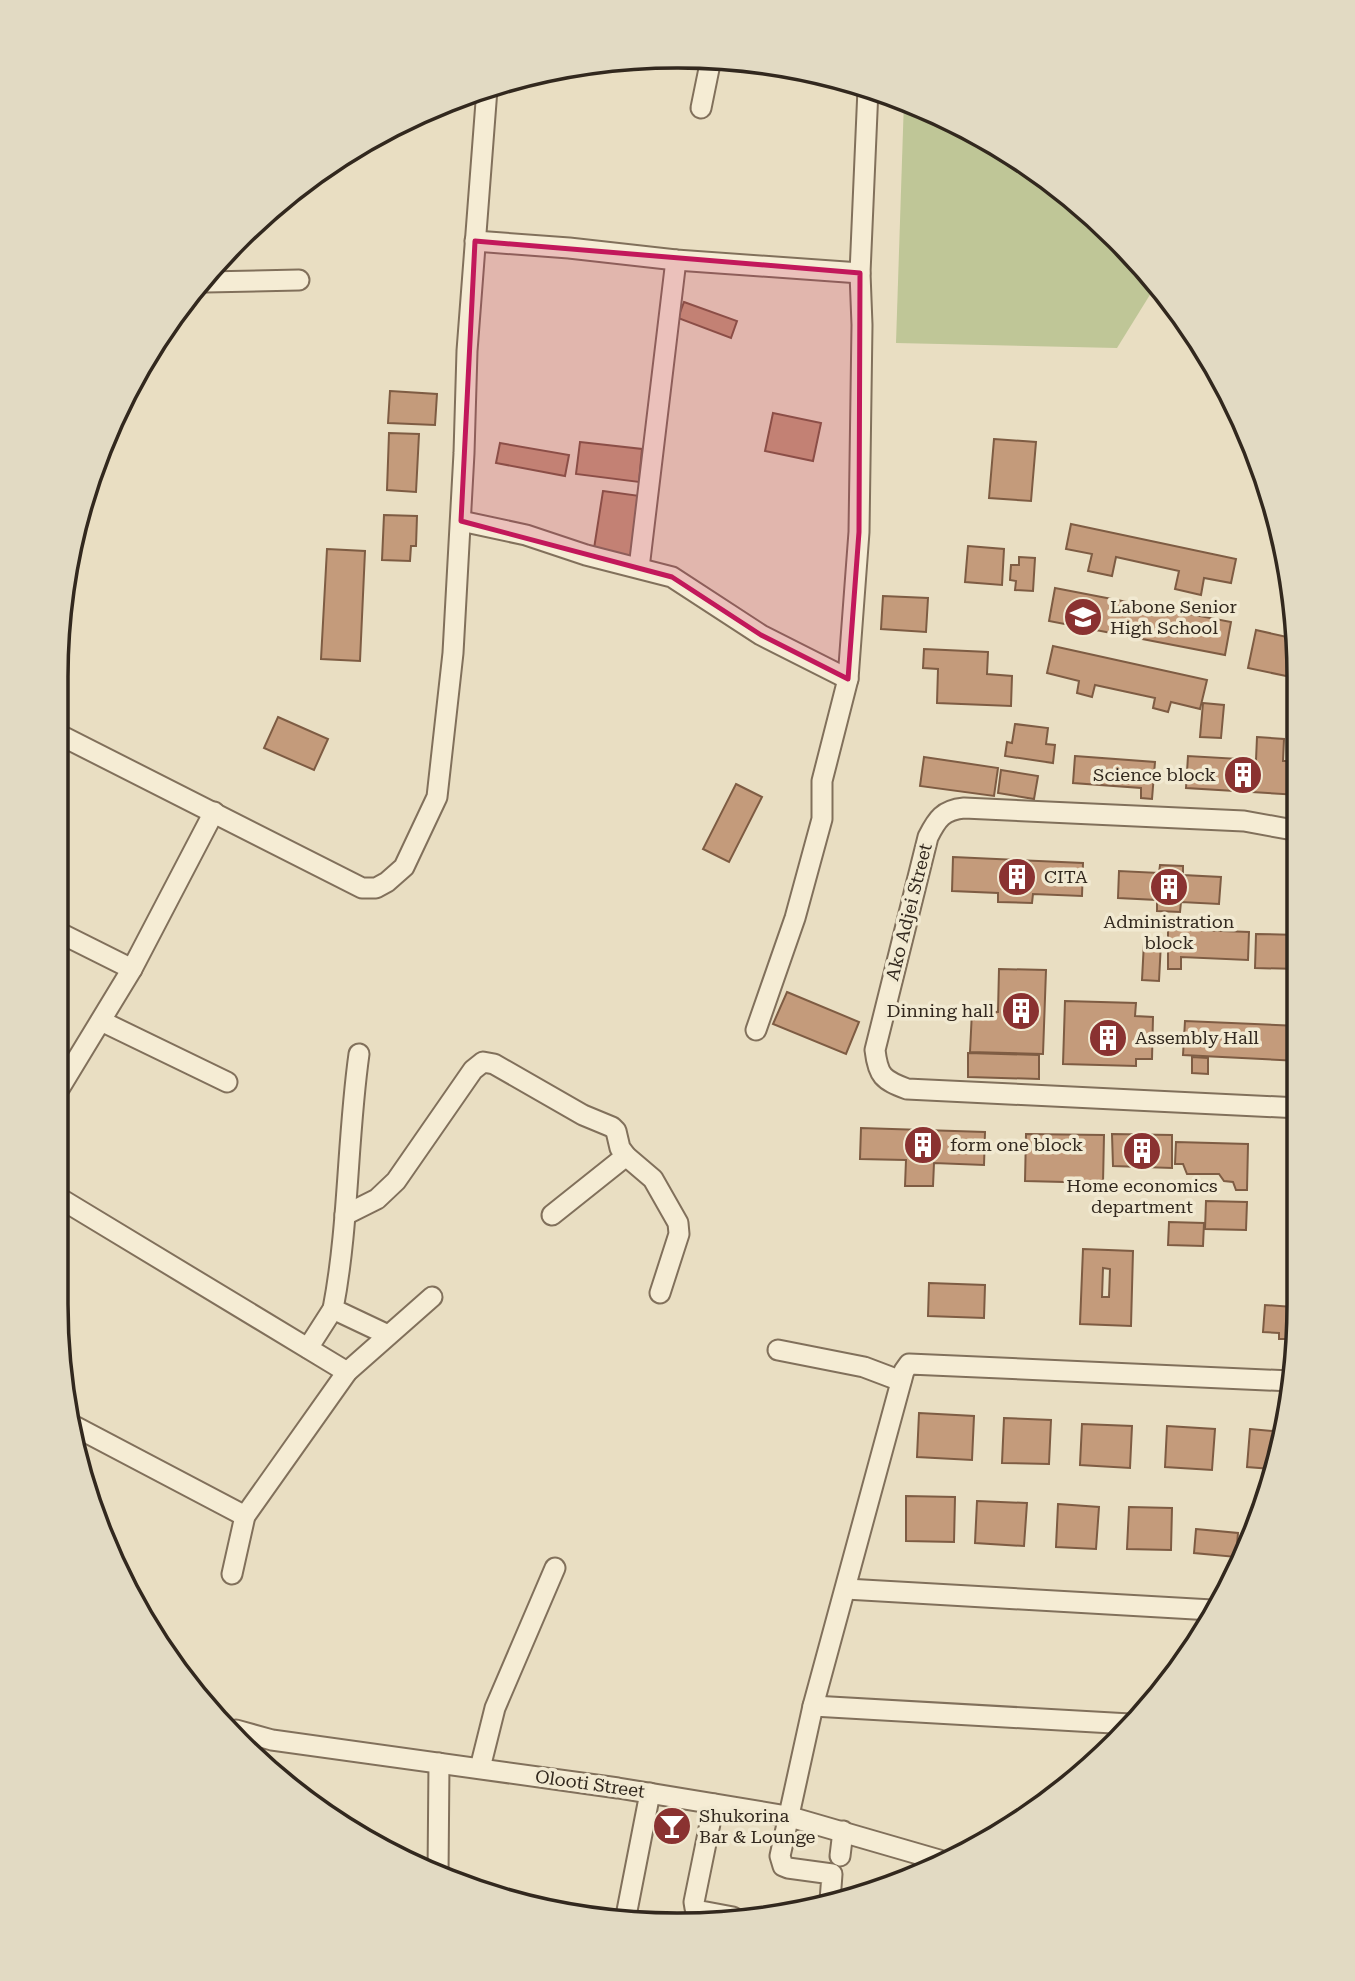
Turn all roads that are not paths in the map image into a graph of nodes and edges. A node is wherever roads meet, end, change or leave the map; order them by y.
1 (710, 70) edge
2 (486, 100) edge
3 (868, 100) edge
4 (701, 108) dead end
5 (475, 241) junction
6 (676, 260) junction
7 (860, 273) junction
8 (299, 280) dead end
9 (214, 282) edge
10 (461, 521) junction
11 (639, 568) junction
12 (848, 679) junction
13 (68, 739) edge
14 (214, 812) junction
15 (1287, 829) edge
16 (68, 937) edge
17 (132, 970) junction
18 (101, 1021) junction
19 (756, 1030) dead end
20 (359, 1054) dead end
21 (68, 1075) edge
22 (227, 1082) dead end
23 (1287, 1107) edge
24 (626, 1156) junction
25 (68, 1203) edge
26 (345, 1215) junction
27 (552, 1215) dead end
28 (660, 1293) dead end
29 (432, 1297) dead end
30 (334, 1309) junction
31 (388, 1335) junction
32 (308, 1348) junction
33 (778, 1350) dead end
34 (346, 1372) junction
35 (901, 1381) junction
36 (1282, 1381) edge
37 (82, 1430) edge
38 (245, 1516) junction
39 (555, 1568) dead end
40 (232, 1574) dead end
41 (846, 1589) junction
42 (1204, 1610) edge
43 (813, 1706) junction
44 (1118, 1723) edge
45 (267, 1748) edge
46 (439, 1763) junction
47 (480, 1768) junction
48 (650, 1793) junction
49 (713, 1804) junction
50 (787, 1816) junction
51 (843, 1831) junction
52 (840, 1856) dead end
53 (930, 1857) edge
54 (438, 1863) edge
55 (831, 1893) edge
56 (627, 1910) edge
57 (701, 1912) edge

1 - 4 street
2 - 5 street
3 - 7 street
5 - 6 street
5 - 10 street
6 - 7 street
6 - 11 street
7 - 12 street
8 - 9 street
10 - 11 street
10 - 14 street
11 - 12 street
12 - 19 street
13 - 14 street
14 - 17 street
15 - 23 street, Ako Adjei Street
16 - 17 street
17 - 18 street
18 - 21 street
18 - 22 street
20 - 26 street
24 - 26 street
24 - 27 street
24 - 28 street
25 - 32 street
26 - 30 street
29 - 31 street
30 - 31 street
30 - 32 street
31 - 34 street
32 - 34 street
33 - 35 street
34 - 38 street
35 - 36 street
35 - 41 street
37 - 38 street
38 - 40 street
39 - 47 street
41 - 42 street
41 - 43 street
43 - 44 street
43 - 50 street
45 - 46 street, Olooti Street
46 - 47 street, Olooti Street
46 - 54 street
47 - 48 street, Olooti Street
48 - 49 street, Olooti Street
48 - 56 street
49 - 50 street, Olooti Street
49 - 57 street
50 - 51 street, Olooti Street
50 - 55 street
51 - 52 street
51 - 53 street, Olooti Street

